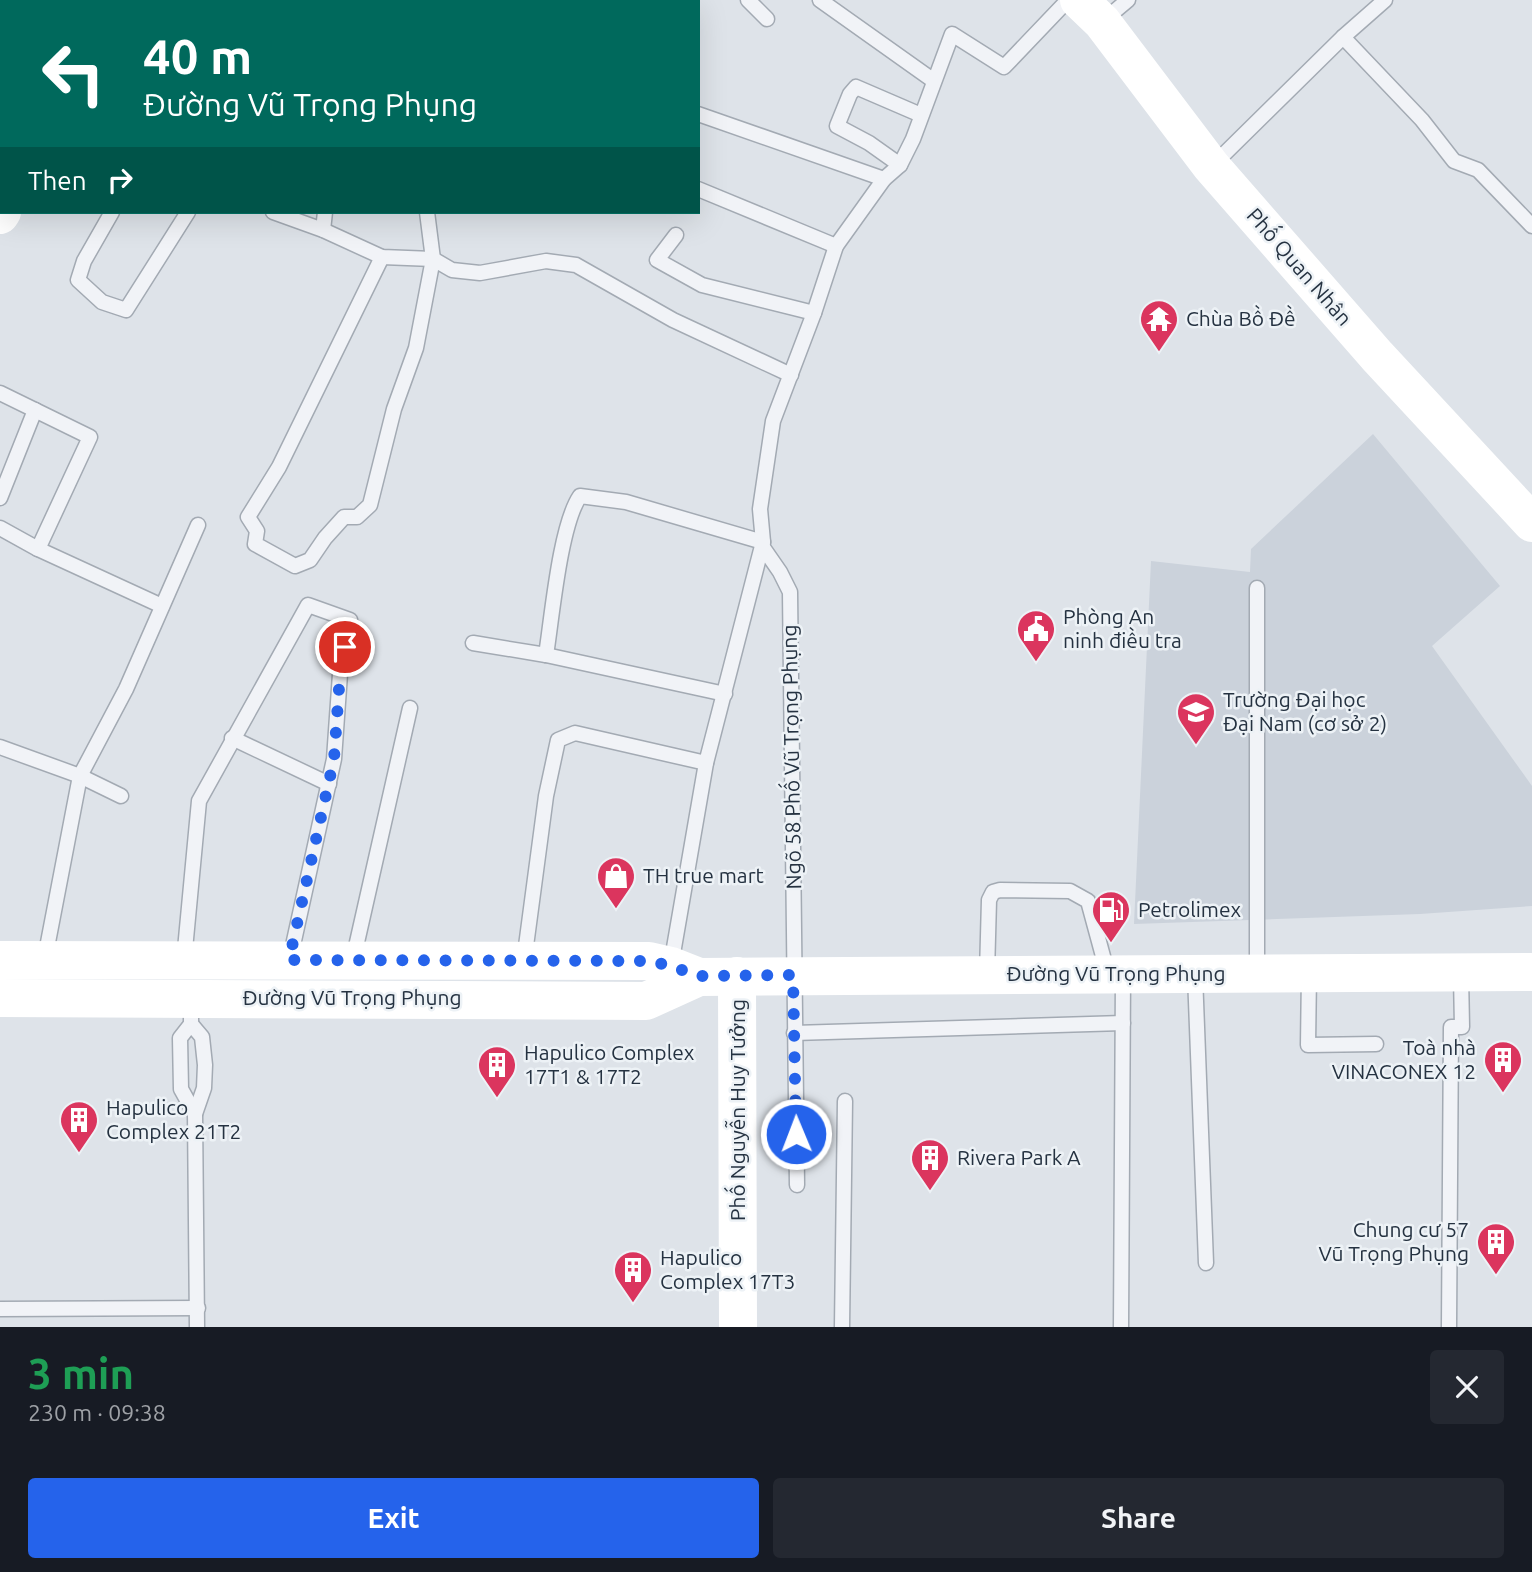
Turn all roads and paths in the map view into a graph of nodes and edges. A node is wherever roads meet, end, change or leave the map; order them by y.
1 (748, 0) edge
2 (820, 0) edge
3 (1068, 0) edge
4 (1385, 0) edge
5 (1103, 7) edge
6 (767, 19) dead end
7 (1343, 37) junction
8 (934, 81) junction
9 (700, 115) edge
10 (921, 115) junction
11 (900, 164) junction
12 (1211, 166) junction
13 (884, 178) junction
14 (700, 190) edge
15 (111, 214) edge
16 (187, 214) edge
17 (279, 214) edge
18 (326, 214) edge
19 (427, 214) edge
20 (1532, 226) edge
21 (323, 230) junction
22 (676, 235) dead end
23 (836, 246) junction
24 (382, 257) junction
25 (433, 259) junction
26 (814, 313) junction
27 (791, 375) junction
28 (0, 393) edge
29 (35, 410) junction
30 (0, 498) edge
31 (1527, 508) edge
32 (198, 525) dead end
33 (0, 528) edge
34 (762, 544) junction
35 (38, 549) junction
36 (1257, 588) dead end
37 (162, 606) junction
38 (473, 643) dead end
39 (546, 655) junction
40 (724, 694) junction
41 (410, 708) dead end
42 (233, 738) junction
43 (0, 747) edge
44 (706, 764) junction
45 (80, 776) junction
46 (329, 784) junction
47 (121, 796) dead end
48 (0, 960) edge
49 (45, 960) junction
50 (289, 960) junction
51 (352, 961) junction
52 (524, 962) junction
53 (685, 971) junction
54 (1461, 972) junction
55 (1532, 972) edge
56 (1309, 973) junction
57 (1115, 974) junction
58 (1195, 974) junction
59 (1257, 974) junction
60 (793, 975) junction
61 (987, 975) junction
62 (737, 976) junction
63 (189, 994) junction
64 (0, 998) edge
65 (1123, 1023) junction
66 (794, 1033) junction
67 (1376, 1044) dead end
68 (845, 1101) dead end
69 (195, 1114) junction
70 (797, 1185) dead end
71 (1206, 1263) dead end
72 (198, 1308) junction
73 (0, 1310) edge
74 (197, 1327) edge
75 (738, 1327) edge
76 (842, 1327) edge
77 (1121, 1327) edge
78 (1449, 1327) edge

1 - 6 lane
2 - 8 lane
3 - 8 lane
4 - 7 lane
5 - 12 street, Phố Quan Nhân
7 - 12 lane
7 - 20 lane
8 - 10 lane
9 - 13 lane
10 - 11 lane
10 - 11 lane
11 - 13 lane
12 - 31 street, Phố Quan Nhân
13 - 23 lane
14 - 23 lane
15 - 16 lane
17 - 21 lane
18 - 21 lane
19 - 25 lane
21 - 24 lane
22 - 26 lane
23 - 26 lane
24 - 25 lane
24 - 25 lane
25 - 27 lane
26 - 27 lane
27 - 34 lane
28 - 29 lane
29 - 30 lane
29 - 35 lane
32 - 37 lane
33 - 35 lane
34 - 39 lane
34 - 40 lane
34 - 60 lane, Ngõ 58 Phố Vũ Trọng Phụng
35 - 37 lane
36 - 59 lane
37 - 45 lane
38 - 39 lane
39 - 40 lane
40 - 44 lane
41 - 51 lane
42 - 46 lane
42 - 46 lane
42 - 63 lane
43 - 45 lane
44 - 52 lane
44 - 53 lane
45 - 47 lane
45 - 49 lane
46 - 50 lane
48 - 49 street, Đường Vũ Trọng Phụng
49 - 63 street, Đường Vũ Trọng Phụng
50 - 51 street, Đường Vũ Trọng Phụng
50 - 63 street, Đường Vũ Trọng Phụng
51 - 52 street, Đường Vũ Trọng Phụng
52 - 53 street, Đường Vũ Trọng Phụng
53 - 62 street, Đường Vũ Trọng Phụng
53 - 63 street, Đường Vũ Trọng Phụng
54 - 55 street, Đường Vũ Trọng Phụng
54 - 56 street, Đường Vũ Trọng Phụng
54 - 78 lane
56 - 59 street, Đường Vũ Trọng Phụng
56 - 67 lane
57 - 58 street, Đường Vũ Trọng Phụng
57 - 61 street, Đường Vũ Trọng Phụng
57 - 61 lane
57 - 65 lane
58 - 59 street, Đường Vũ Trọng Phụng
58 - 71 lane
60 - 61 street, Đường Vũ Trọng Phụng
60 - 62 street, Đường Vũ Trọng Phụng
60 - 66 lane, Ngõ 58 Phố Vũ Trọng Phụng
62 - 75 street, Phố Nguyễn Huy Tưởng
63 - 64 street, Đường Vũ Trọng Phụng
63 - 69 lane
63 - 69 lane
65 - 66 lane
65 - 77 lane
66 - 70 lane, Ngõ 58 Phố Vũ Trọng Phụng
68 - 76 lane
69 - 72 lane
72 - 73 lane
72 - 74 lane

